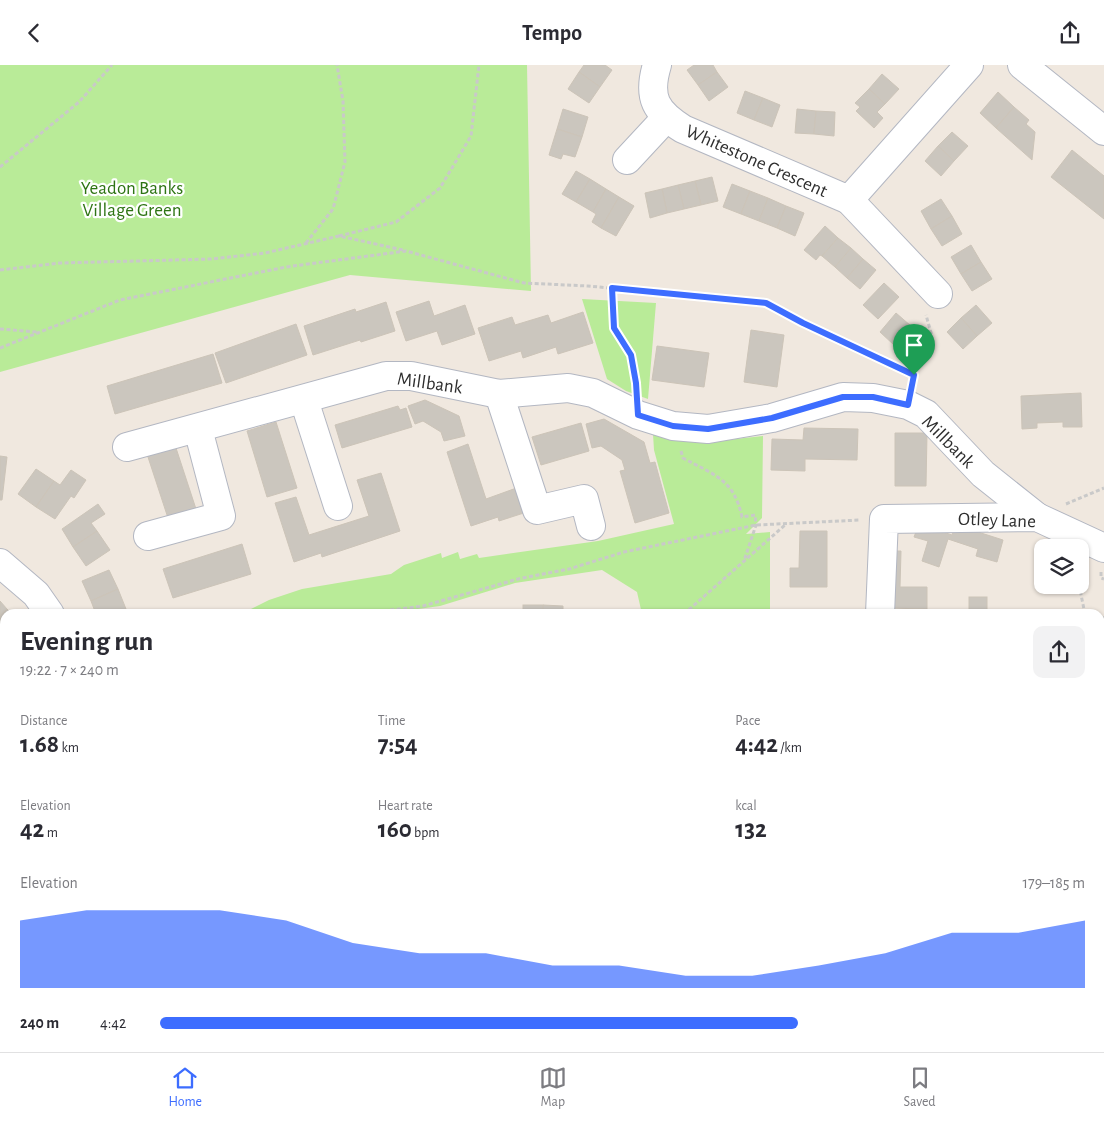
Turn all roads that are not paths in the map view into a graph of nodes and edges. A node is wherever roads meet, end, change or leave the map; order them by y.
1 (657, 65) edge
2 (969, 65) edge
3 (1022, 65) edge
4 (666, 118) junction
5 (1104, 131) edge
6 (628, 160) dead end
7 (849, 200) junction
8 (931, 286) road end
9 (499, 394) junction
10 (304, 400) junction
11 (198, 429) junction
12 (127, 447) dead end
13 (338, 506) dead end
14 (1037, 517) junction
15 (592, 526) dead end
16 (148, 537) dead end
17 (1104, 548) edge
18 (0, 563) edge
19 (46, 609) edge
20 (880, 609) edge

1 - 4 street, Whitestone Crescent
2 - 7 street, Whitestone Crescent
3 - 5 street
4 - 6 street, Whitestone Crescent
4 - 7 street, Whitestone Crescent
7 - 8 street, Whitestone Crescent
9 - 10 street, Millbank
9 - 14 street, Millbank
9 - 15 street
10 - 11 street, Millbank
10 - 13 street
11 - 12 street, Millbank
11 - 16 street
14 - 17 street, Otley Lane
14 - 20 street, Otley Lane
18 - 19 street

